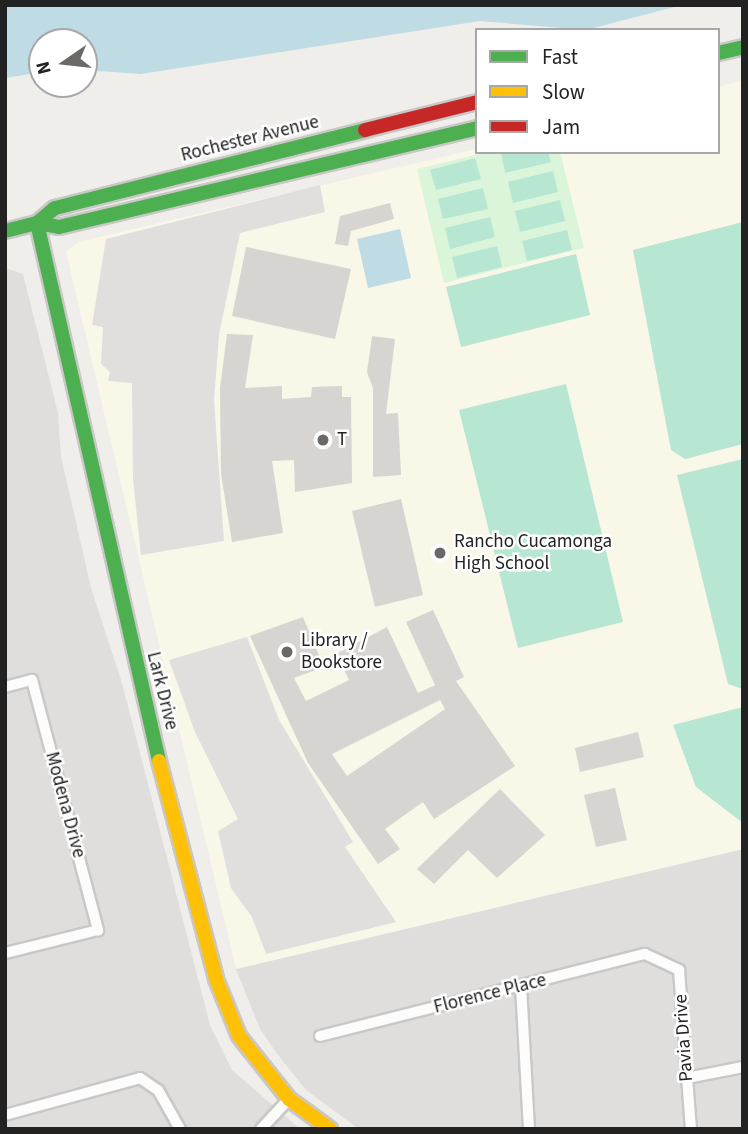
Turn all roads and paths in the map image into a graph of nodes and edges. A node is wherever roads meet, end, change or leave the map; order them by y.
1 (743, 47) edge
2 (720, 53) edge
3 (475, 103) edge
4 (475, 128) edge
5 (37, 223) junction
6 (5, 231) edge
7 (5, 687) edge
8 (5, 953) edge
9 (660, 957) joint
10 (521, 986) junction
11 (320, 1036) dead end
12 (743, 1067) edge
13 (687, 1078) junction
14 (289, 1099) junction
15 (5, 1115) edge
16 (180, 1129) edge
17 (261, 1129) edge
18 (330, 1129) edge
19 (529, 1129) edge
20 (691, 1129) edge

1 - 2 street
3 - 5 street, Rochester Avenue
4 - 5 street, Rochester Avenue
5 - 6 street, Rochester Avenue
5 - 14 street, Lark Drive
7 - 8 street, Modena Drive
9 - 10 street, Florence Place
9 - 13 street, Pavia Drive
10 - 11 street, Florence Place
10 - 19 street
12 - 13 street
13 - 20 street, Pavia Drive
14 - 17 street
14 - 18 street, Lark Drive
15 - 16 street

